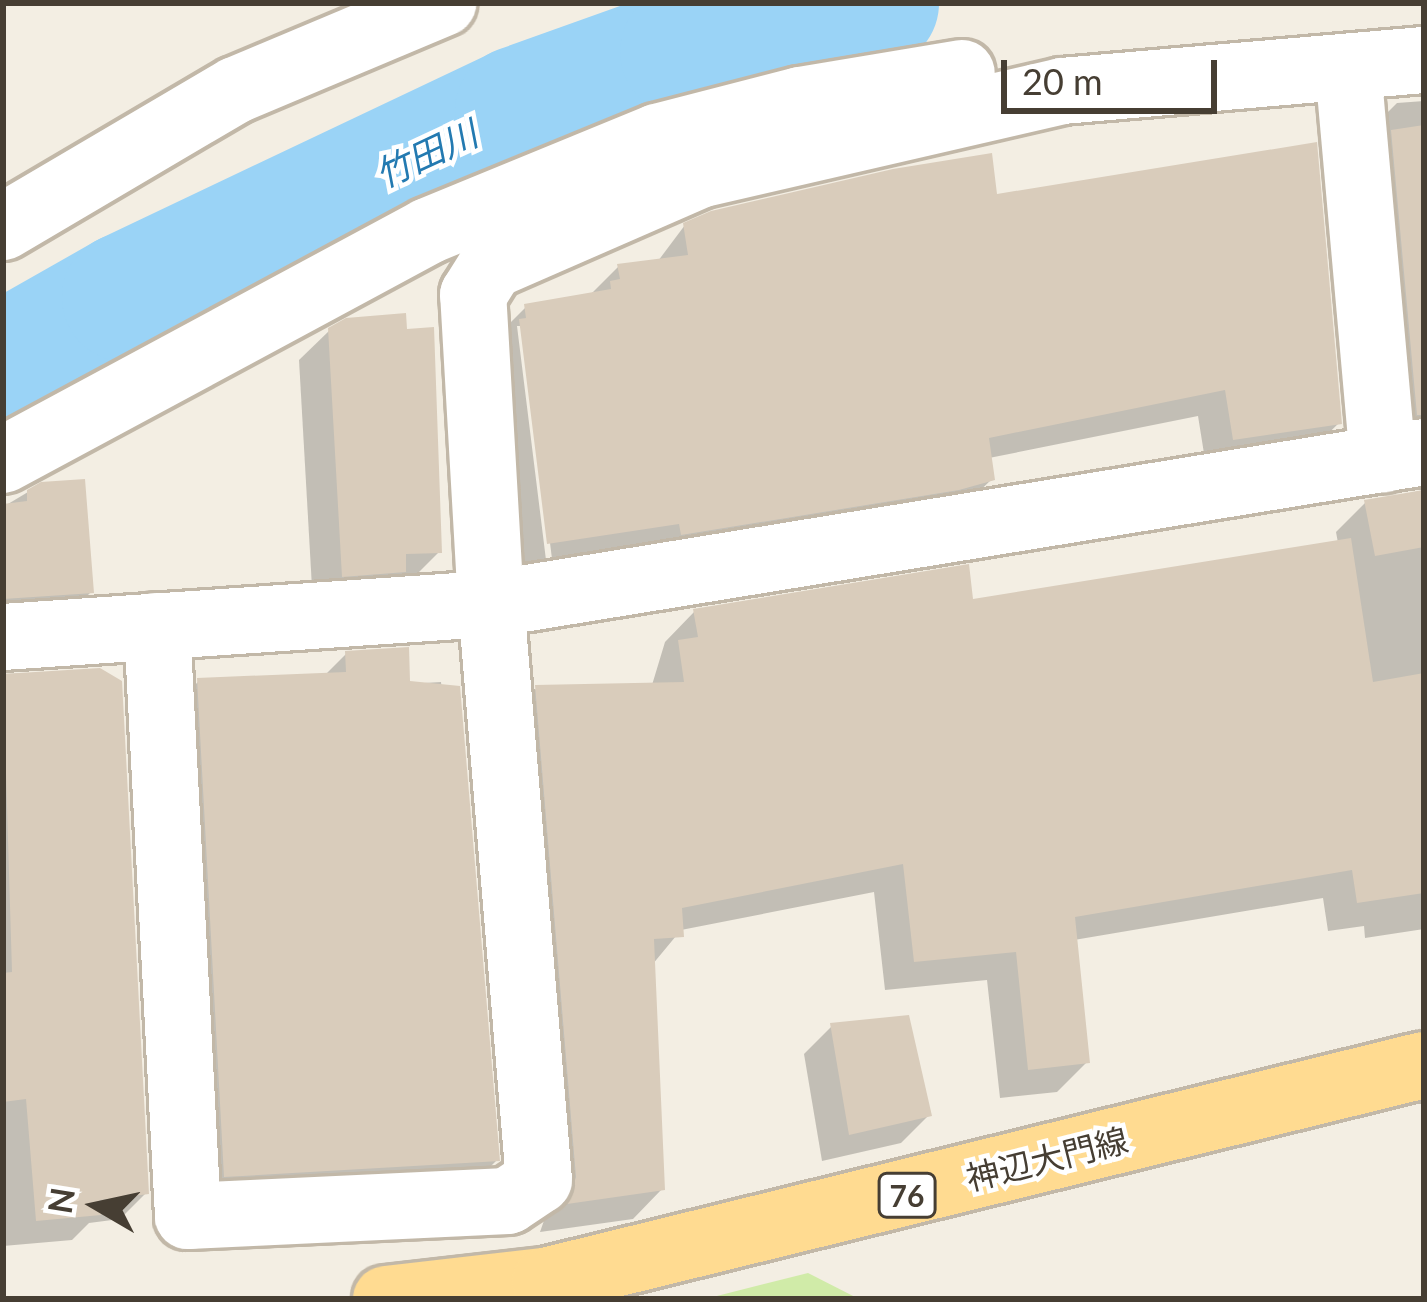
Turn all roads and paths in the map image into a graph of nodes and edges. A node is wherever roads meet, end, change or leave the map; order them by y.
1 (443, 3) edge
2 (1424, 15) edge
3 (1424, 60) edge
4 (1348, 68) junction
5 (3, 226) edge
6 (1404, 456) edge
7 (3, 460) edge
8 (491, 604) junction
9 (157, 626) junction
10 (3, 637) edge
11 (1424, 1065) edge
12 (386, 1299) edge

1 - 5 street
2 - 7 street
3 - 4 street
4 - 6 street
4 - 8 street
6 - 8 street
8 - 9 street
8 - 9 street
9 - 10 street
11 - 12 main road, 神辺大門線 / 76

